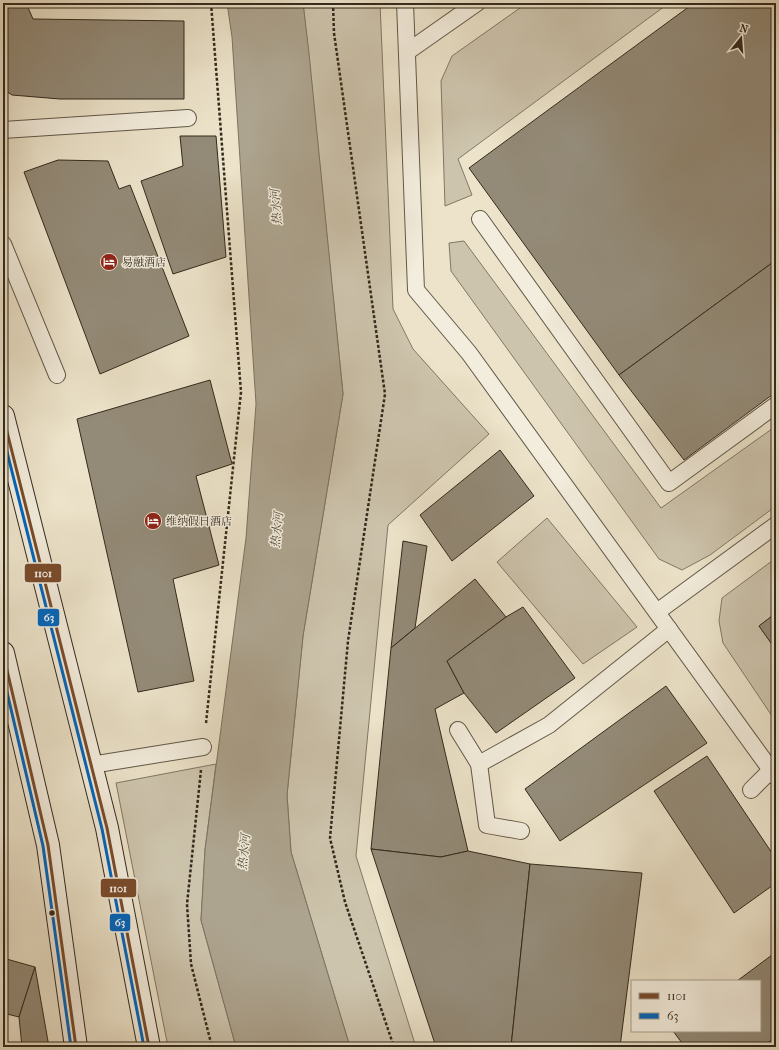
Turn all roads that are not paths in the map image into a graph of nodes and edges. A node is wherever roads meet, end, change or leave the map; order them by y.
1 (405, 3) edge
2 (477, 3) edge
3 (407, 52) junction
4 (188, 118) dead end
5 (3, 130) edge
6 (480, 219) dead end
7 (3, 244) edge
8 (57, 375) dead end
9 (776, 405) edge
10 (3, 416) edge
11 (776, 525) edge
12 (657, 612) junction
13 (669, 629) junction
14 (3, 653) edge
15 (458, 730) dead end
16 (203, 747) road end
17 (479, 764) junction
18 (91, 765) junction
19 (774, 774) edge
20 (750, 790) dead end
21 (521, 831) dead end
22 (76, 1047) edge
23 (149, 1047) edge

1 - 3 lane
2 - 3 lane
3 - 12 lane
4 - 5 lane
6 - 9 lane
7 - 8 lane
10 - 18 main road
11 - 12 lane
12 - 13 lane
13 - 17 lane
13 - 19 lane
14 - 22 main road
15 - 17 lane
16 - 18 lane
17 - 21 lane
18 - 23 main road
19 - 20 lane

